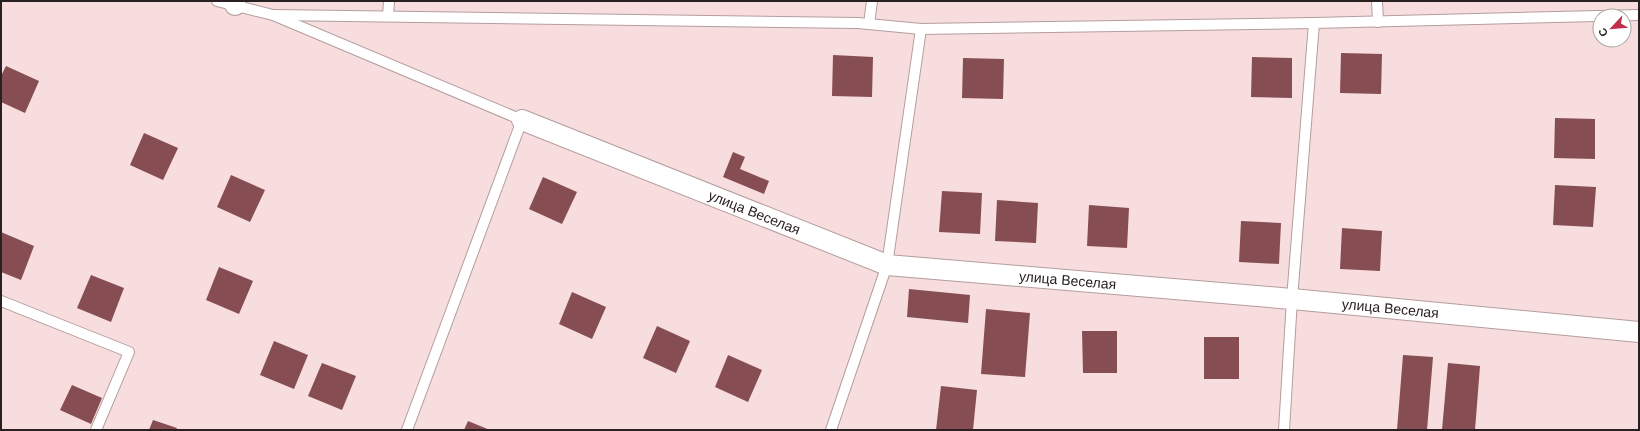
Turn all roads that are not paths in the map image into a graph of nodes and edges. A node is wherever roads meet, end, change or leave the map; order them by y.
1 (389, 1) edge
2 (872, 1) edge
3 (1378, 1) edge
4 (229, 2) edge
5 (273, 15) junction
6 (1639, 15) edge
7 (388, 16) junction
8 (1378, 22) junction
9 (1314, 23) junction
10 (869, 24) junction
11 (921, 29) junction
12 (522, 120) junction
13 (887, 265) junction
14 (1292, 299) junction
15 (1, 301) edge
16 (1639, 332) edge
17 (96, 430) edge
18 (407, 430) edge
19 (831, 430) edge
20 (1284, 430) edge

1 - 7 lane
2 - 10 lane
3 - 8 lane
4 - 5 lane
5 - 7 lane
5 - 12 lane
6 - 8 lane
7 - 10 lane
8 - 9 lane
9 - 11 lane
9 - 14 lane
10 - 11 lane
11 - 13 lane
12 - 13 street, улица Веселая
12 - 18 lane
13 - 14 street, улица Веселая
13 - 19 lane
14 - 16 street, улица Веселая
14 - 20 lane
15 - 17 lane

